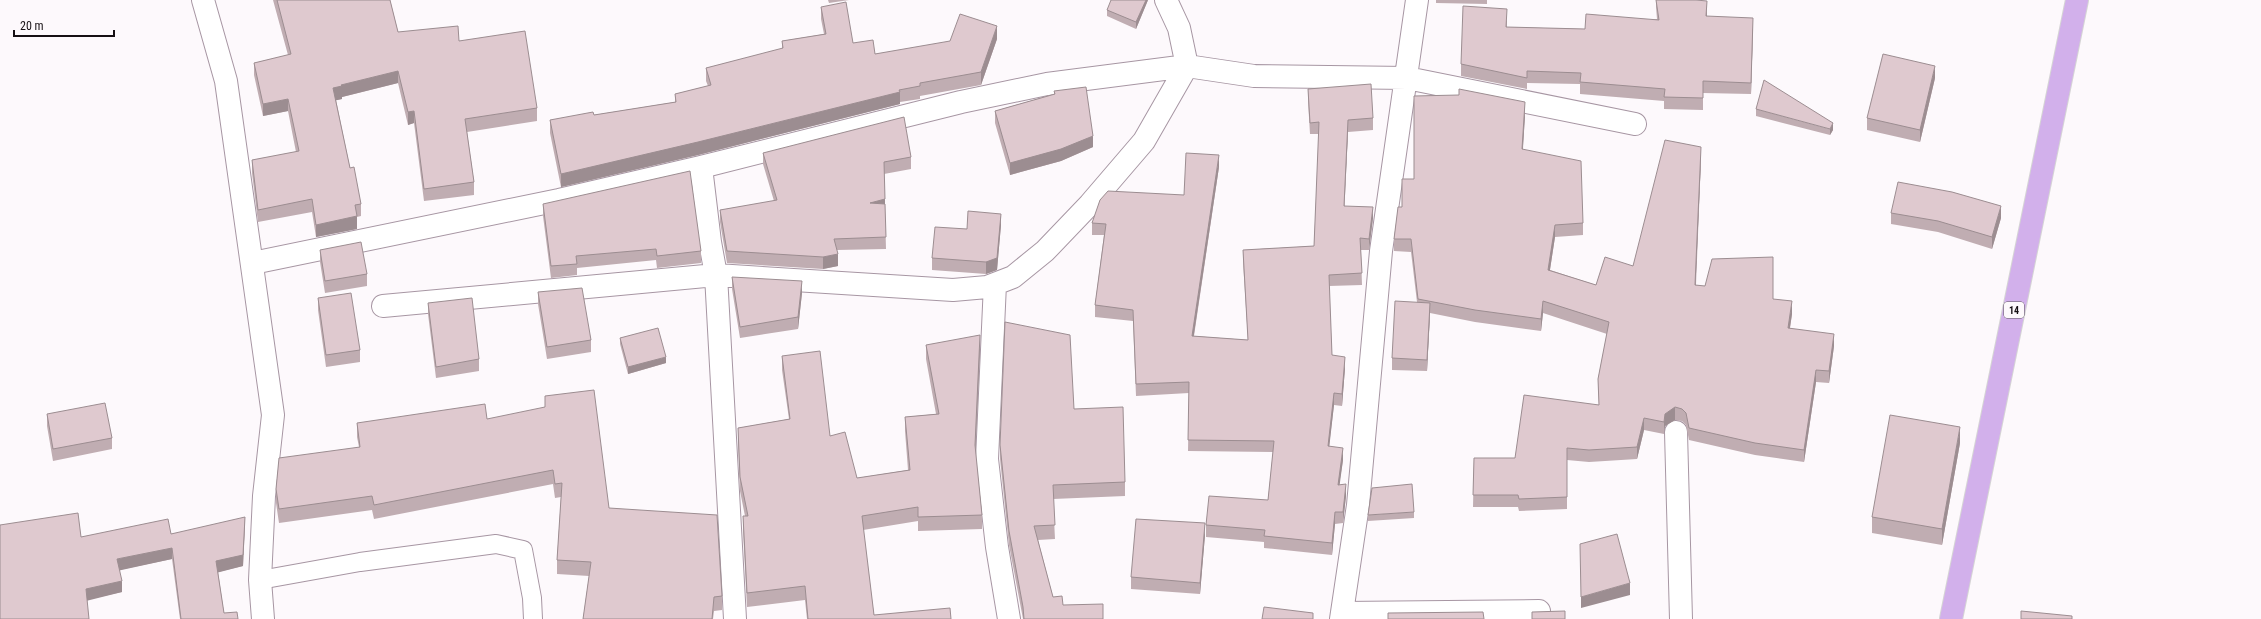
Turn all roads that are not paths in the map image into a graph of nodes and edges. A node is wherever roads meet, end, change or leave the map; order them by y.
1 (203, 0) edge
2 (1166, 0) edge
3 (1417, 0) edge
4 (2077, 0) edge
5 (1187, 66) junction
6 (1406, 78) junction
7 (1635, 124) dead end
8 (701, 167) junction
9 (252, 263) junction
10 (716, 275) junction
11 (995, 284) junction
12 (383, 306) dead end
13 (1676, 432) dead end
14 (260, 580) junction
15 (1539, 611) edge
16 (1342, 616) edge
17 (263, 619) edge
18 (533, 619) edge
19 (735, 619) edge
20 (1009, 619) edge
21 (1681, 619) edge
22 (1950, 619) edge

1 - 9 street
2 - 5 street
3 - 6 street
4 - 22 highway, 14
5 - 6 street
5 - 8 street
5 - 11 street
6 - 7 street
6 - 16 street
8 - 9 street
8 - 10 street
9 - 14 street
10 - 11 street
10 - 12 street
10 - 19 street
11 - 20 street
13 - 21 street
14 - 17 street
14 - 18 lane
15 - 16 street

